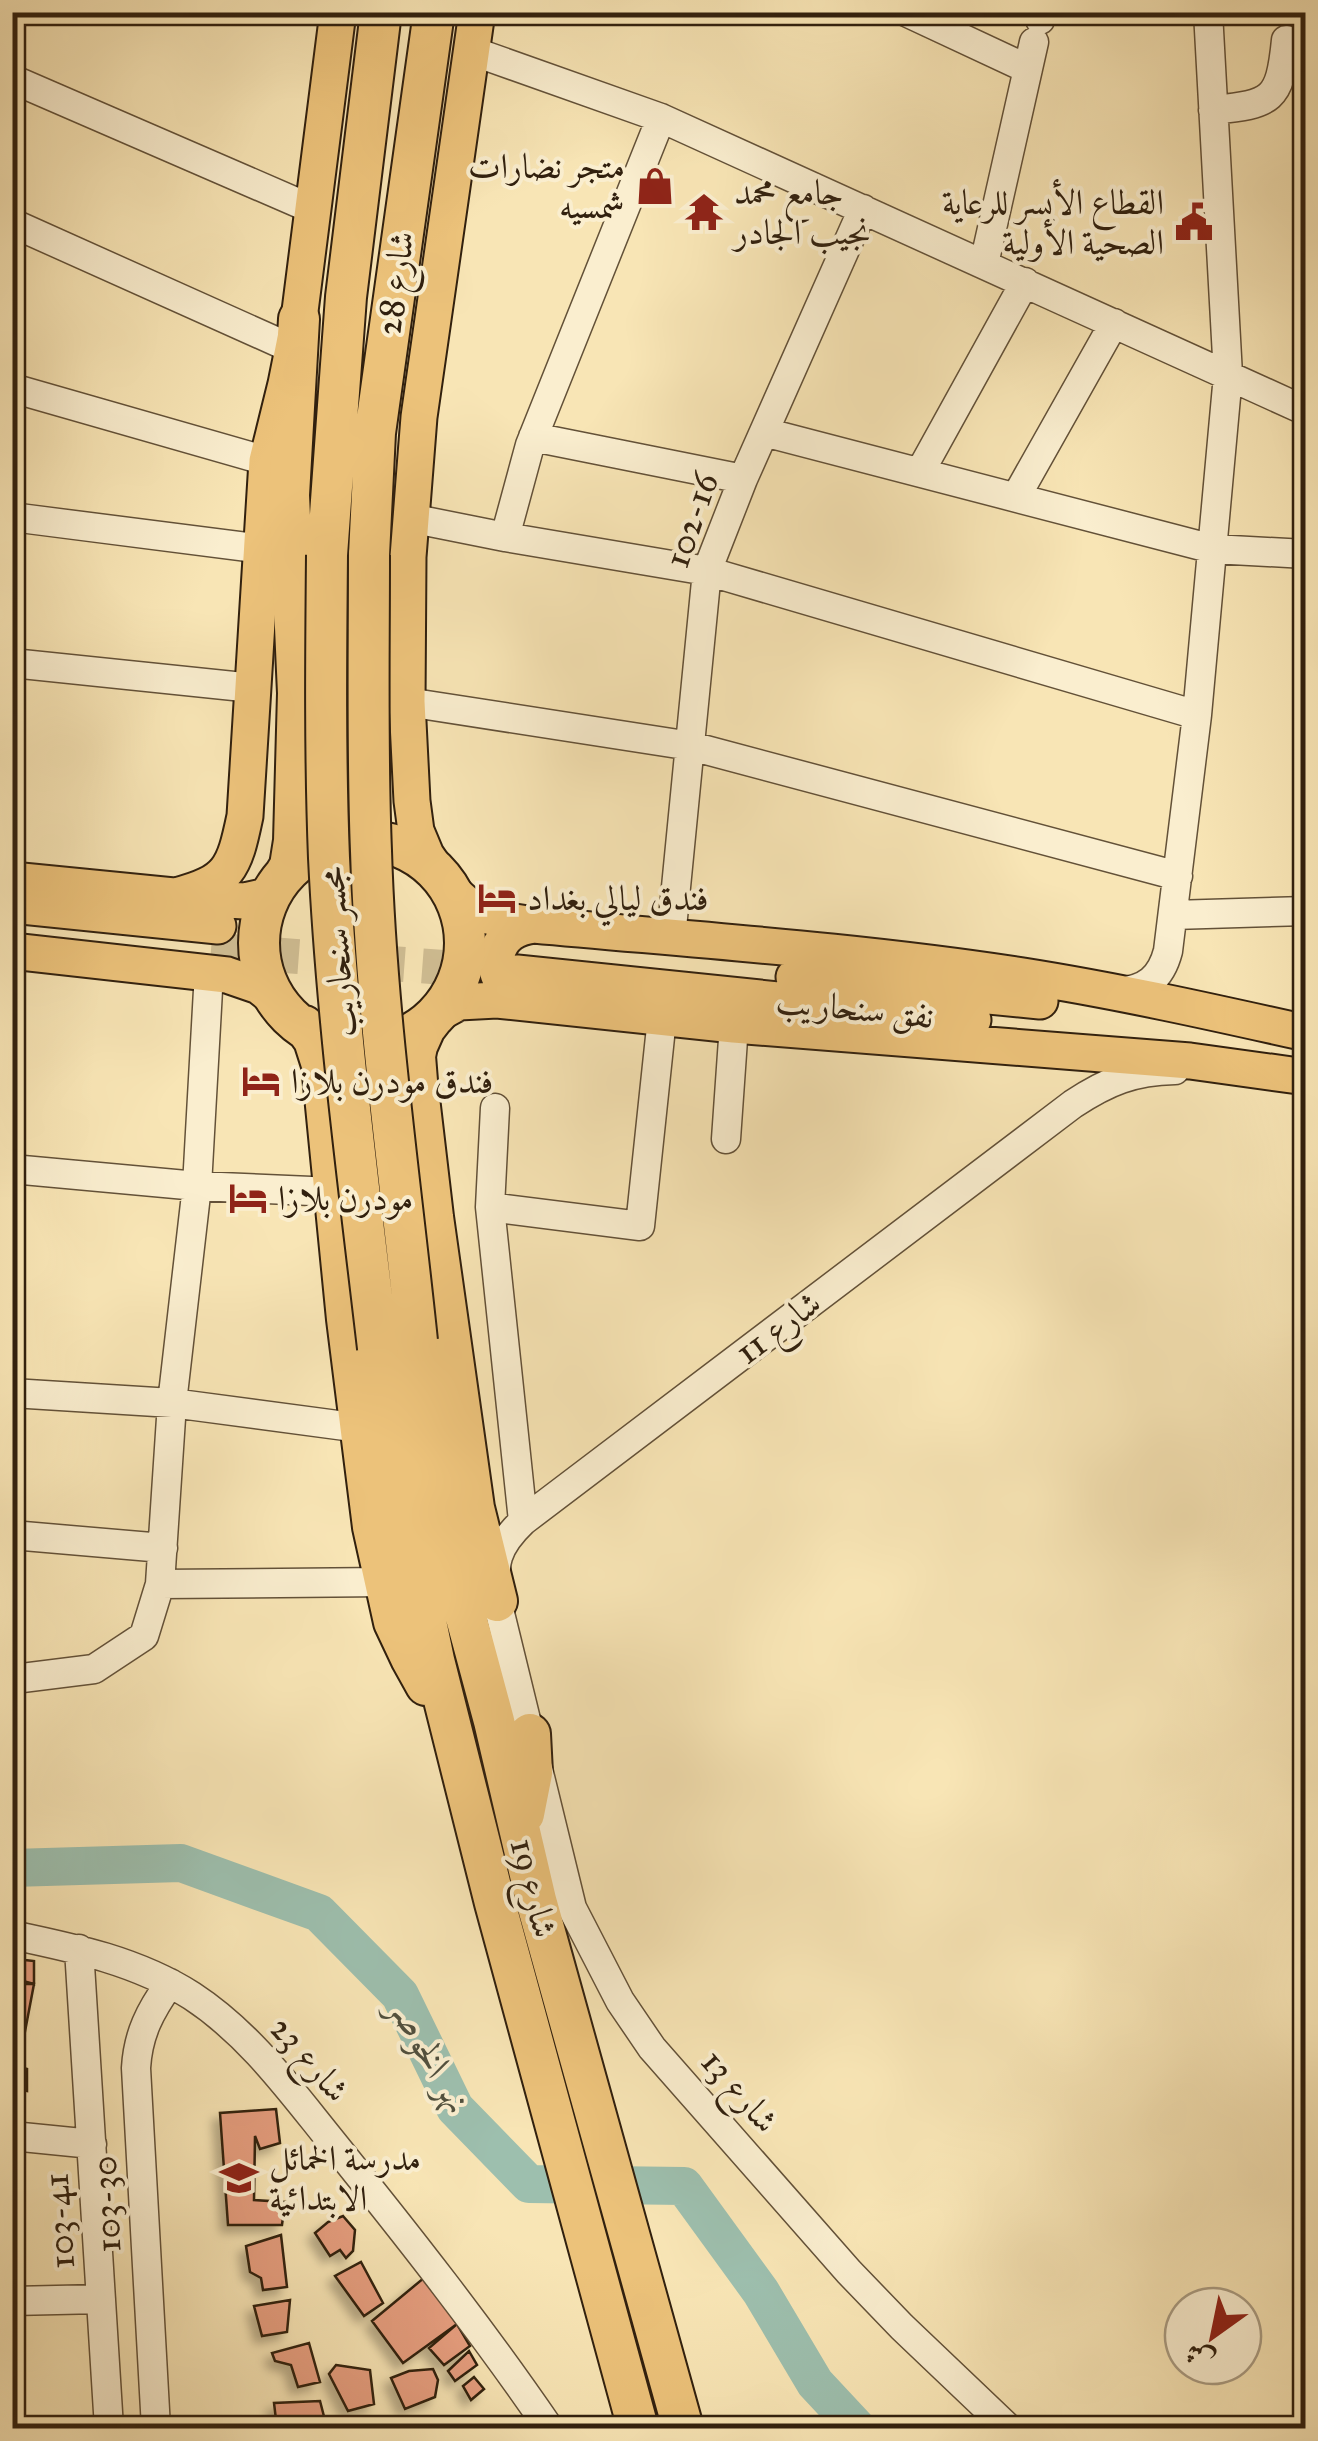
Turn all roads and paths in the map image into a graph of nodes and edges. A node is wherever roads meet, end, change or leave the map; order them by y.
1 (338, 12) edge
2 (381, 12) edge
3 (434, 12) edge
4 (477, 12) edge
5 (906, 12) edge
6 (1208, 12) edge
7 (1036, 36) edge
8 (1286, 40) dead end
9 (472, 51) junction
10 (12, 79) edge
11 (1213, 110) junction
12 (660, 118) junction
13 (312, 209) junction
14 (863, 209) junction
15 (12, 223) edge
16 (984, 264) junction
17 (1024, 282) junction
18 (1114, 323) junction
19 (296, 334) junction
20 (1228, 375) junction
21 (12, 388) edge
22 (1306, 412) edge
23 (764, 432) junction
24 (533, 438) junction
25 (267, 461) junction
26 (920, 472) junction
27 (743, 480) junction
28 (1016, 497) junction
29 (12, 518) edge
30 (410, 518) junction
31 (504, 537) junction
32 (262, 549) junction
33 (1212, 549) junction
34 (1306, 554) edge
35 (327, 555) joint
36 (369, 555) joint
37 (707, 571) junction
38 (12, 663) edge
39 (253, 688) junction
40 (407, 702) junction
41 (1197, 716) junction
42 (691, 746) junction
43 (1178, 876) junction
44 (12, 880) edge
45 (280, 881) junction
46 (444, 881) junction
47 (180, 897) junction
48 (12, 905) edge
49 (1306, 911) edge
50 (1173, 915) junction
51 (12, 931) edge
52 (670, 938) junction
53 (212, 950) junction
54 (12, 951) edge
55 (1168, 952) junction
56 (526, 963) junction
57 (172, 968) junction
58 (1110, 992) junction
59 (1205, 1010) junction
60 (292, 1014) junction
61 (433, 1017) junction
62 (662, 1018) junction
63 (734, 1025) junction
64 (1306, 1033) edge
65 (1190, 1061) junction
66 (1243, 1070) junction
67 (1306, 1077) edge
68 (495, 1108) dead end
69 (726, 1139) dead end
70 (12, 1169) edge
71 (198, 1186) junction
72 (334, 1192) junction
73 (490, 1207) junction
74 (398, 1344) junction
75 (12, 1392) edge
76 (172, 1403) junction
77 (360, 1428) junction
78 (523, 1522) junction
79 (12, 1535) edge
80 (162, 1548) junction
81 (386, 1582) junction
82 (160, 1584) junction
83 (497, 1601) junction
84 (12, 1676) edge
85 (530, 1734) junction
86 (456, 1744) junction
87 (524, 1853) junction
88 (12, 1936) edge
89 (80, 1949) junction
90 (170, 1983) junction
91 (12, 2136) edge
92 (92, 2144) junction
93 (144, 2215) junction
94 (96, 2216) junction
95 (101, 2299) junction
96 (12, 2301) edge
97 (110, 2428) edge
98 (156, 2428) edge
99 (541, 2428) edge
100 (638, 2428) edge
101 (683, 2428) edge
102 (1008, 2428) edge

1 - 13 main road
2 - 35 highway, شارع 28
3 - 36 highway, شارع 28
4 - 9 main road
5 - 7 street
6 - 11 street
7 - 16 street
8 - 11 street
9 - 12 street
9 - 30 main road
10 - 13 street
11 - 20 street
12 - 14 street
12 - 24 street
13 - 19 main road
14 - 16 street
14 - 23 street, 102-16
15 - 19 street
16 - 17 street
17 - 18 street
17 - 26 street
18 - 20 street
18 - 28 street
19 - 25 main road
19 - 45 highway
20 - 22 street
20 - 33 street
21 - 25 street
23 - 26 street
23 - 27 street, 102-16
24 - 27 street
24 - 31 street
25 - 32 main road
26 - 28 street
27 - 37 street, 102-16
28 - 33 street
29 - 32 street
30 - 31 street
30 - 40 main road
31 - 37 street
32 - 39 main road
33 - 34 street
33 - 41 street
35 - 74 highway, مجسر سنحاريب, bridge
36 - 74 highway, مجسر سنحاريب, bridge
37 - 41 street
37 - 42 street, 102-16
38 - 39 street
39 - 47 main road
40 - 42 street
40 - 46 main road
41 - 43 street
42 - 43 street
42 - 52 street, 102-16
43 - 50 street
44 - 47 main road
45 - 46 highway
45 - 47 main road
45 - 60 highway
46 - 56 main road, شارع 11
46 - 61 highway
47 - 57 main road
48 - 53 main road
49 - 50 street
50 - 55 street
51 - 53 main road
52 - 56 main road, شارع 11
52 - 58 main road, شارع 11
53 - 57 main road
53 - 60 main road
53 - 71 street
54 - 57 main road
55 - 58 street
55 - 59 street
56 - 59 main road, نفق سنحاريب
56 - 61 main road, شارع 11
56 - 62 main road, شارع 11
56 - 65 main road, نفق سنحاريب
58 - 59 main road, شارع 11
59 - 64 main road, شارع 11
60 - 61 highway
60 - 72 highway
61 - 83 highway
62 - 63 main road, شارع 11
62 - 73 street
63 - 65 main road, شارع 11
63 - 69 street
65 - 66 main road, شارع 11
66 - 67 main road, شارع 11
66 - 78 street, شارع 11
68 - 73 street
70 - 71 street
71 - 72 street
71 - 76 street
72 - 77 highway
73 - 78 street
74 - 86 highway, شارع 19
74 - 87 highway, شارع 19
75 - 76 street
76 - 77 street
76 - 80 street
77 - 81 highway
78 - 83 street, شارع 11
79 - 80 street
80 - 82 street
81 - 82 street
81 - 86 highway
82 - 84 street
83 - 85 street, شارع 11
85 - 87 highway
85 - 102 street, شارع 13
86 - 100 highway, شارع 19
87 - 101 highway, شارع 19
88 - 89 street, شارع 23
89 - 90 street, شارع 23
89 - 92 street, 103-41
90 - 93 street, 103-30
90 - 99 street, شارع 23
91 - 92 street
92 - 94 street, 103-41
93 - 94 street
93 - 98 street, 103-30
94 - 95 street, 103-41
95 - 96 street
95 - 97 street, 103-41

